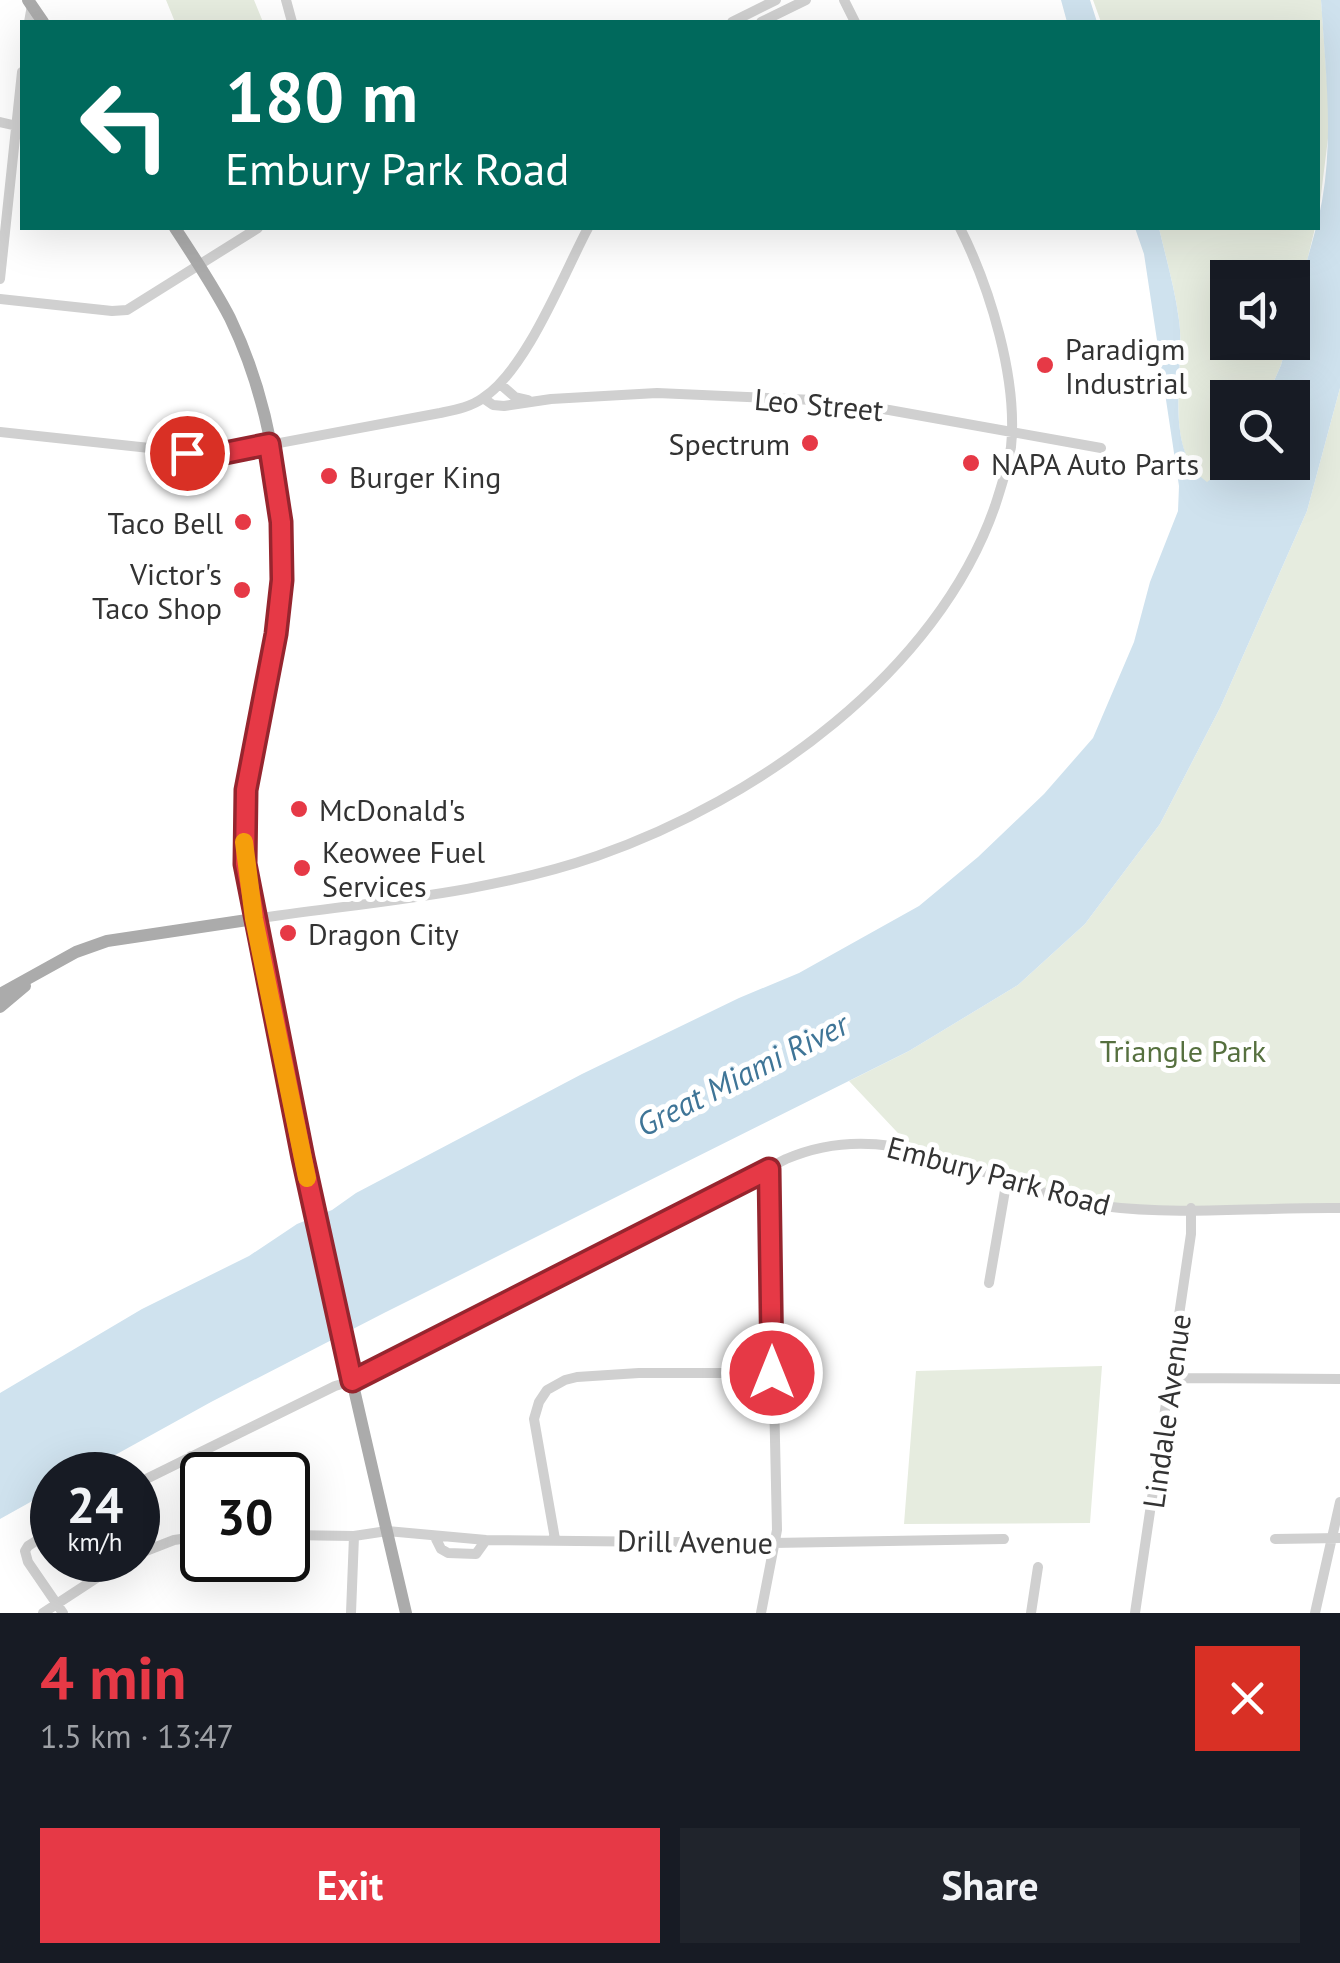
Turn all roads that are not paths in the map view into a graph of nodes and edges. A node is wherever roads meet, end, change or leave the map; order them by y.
1 (776, 0) edge
2 (806, 0) edge
3 (736, 20) edge
4 (765, 20) edge
5 (20, 90) edge
6 (0, 122) edge
7 (16, 126) junction
8 (176, 230) edge
9 (255, 230) edge
10 (587, 230) edge
11 (961, 230) edge
12 (200, 265) junction
13 (0, 279) edge
14 (0, 299) edge
15 (500, 384) junction
16 (484, 398) junction
17 (534, 401) junction
18 (1010, 431) junction
19 (0, 432) edge
20 (269, 444) junction
21 (1100, 448) dead end
22 (254, 919) junction
23 (34, 977) junction
24 (0, 994) edge
25 (0, 1007) edge
26 (769, 1169) junction
27 (1007, 1180) junction
28 (1191, 1208) junction
29 (1340, 1208) edge
30 (989, 1283) dead end
31 (772, 1373) junction
32 (1170, 1378) junction
33 (1340, 1379) edge
34 (352, 1381) junction
35 (199, 1452) edge
36 (1340, 1502) edge
37 (387, 1531) junction
38 (310, 1535) edge
39 (354, 1536) junction
40 (1004, 1538) dead end
41 (1335, 1538) edge
42 (555, 1539) junction
43 (1275, 1539) dead end
44 (773, 1542) junction
45 (1038, 1567) dead end
46 (42, 1582) edge
47 (95, 1582) edge
48 (60, 1609) edge
49 (43, 1613) edge
50 (351, 1613) edge
51 (406, 1613) edge
52 (760, 1613) edge
53 (1031, 1613) edge
54 (1135, 1613) edge
55 (1316, 1613) edge

1 - 3 street
2 - 4 street
5 - 7 street
6 - 7 street
7 - 13 street
8 - 12 main road
9 - 12 street
10 - 15 street, Leo Street
11 - 18 street
12 - 14 street
12 - 20 main road
15 - 16 street, Leo Street
15 - 17 street
16 - 17 street, Leo Street
16 - 20 street, Leo Street
17 - 18 street, Leo Street
18 - 21 street, Leo Street
18 - 22 street
19 - 20 street, Leo Street
20 - 22 main road
22 - 23 main road
22 - 34 main road
23 - 24 main road
23 - 25 main road
26 - 27 street, Embury Park Road
26 - 31 street
26 - 34 street, Embury Park Road
27 - 28 street, Embury Park Road
27 - 30 street
28 - 29 street, Embury Park Road
28 - 32 street, Lindale Avenue
31 - 42 street
31 - 44 street
32 - 33 street
32 - 54 street, Lindale Avenue
34 - 35 street, Embury Park Road
34 - 37 main road
36 - 41 street
37 - 39 street
37 - 42 street, Drill Avenue
37 - 51 main road
38 - 39 street
39 - 50 street
40 - 44 street, Drill Avenue
41 - 43 street
41 - 55 street
42 - 44 street, Drill Avenue
44 - 52 street
45 - 53 street
46 - 48 street
47 - 48 street
48 - 49 street

